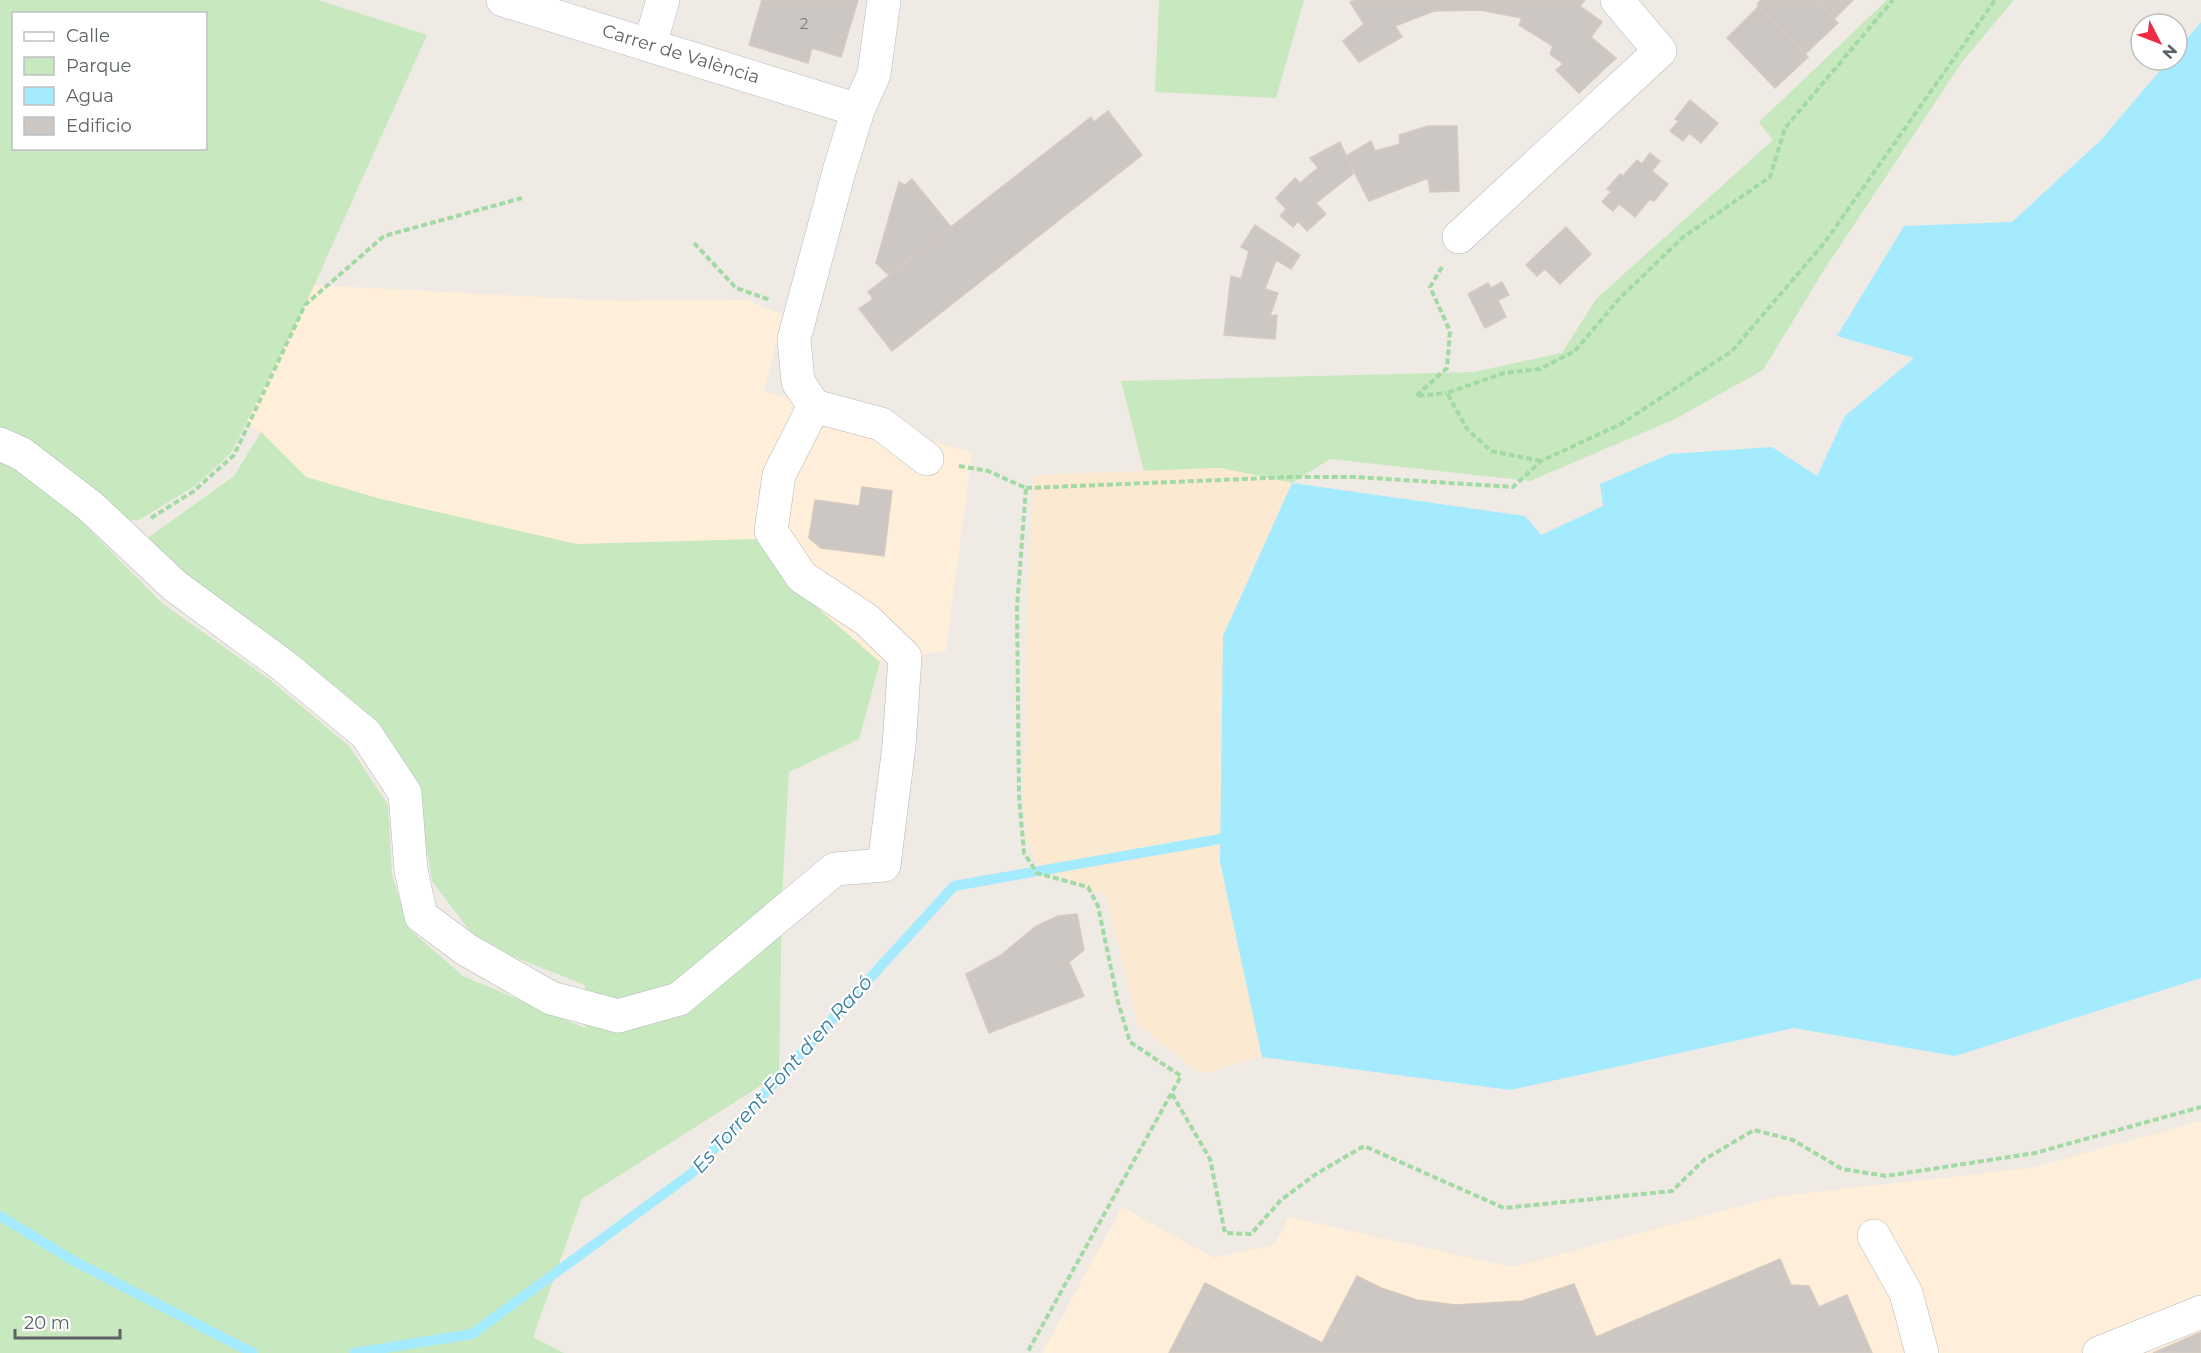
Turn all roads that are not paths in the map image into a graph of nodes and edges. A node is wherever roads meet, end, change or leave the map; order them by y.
1 (503, 0) edge
2 (663, 0) edge
3 (884, 0) edge
4 (1617, 0) edge
5 (650, 44) junction
6 (858, 110) junction
7 (1459, 237) road end
8 (814, 406) junction
9 (0, 444) edge
10 (927, 459) road end
11 (1874, 1236) dead end
12 (2201, 1312) edge
13 (1922, 1353) edge
14 (2100, 1353) edge

1 - 5 street, Carrer de València
2 - 5 street
3 - 6 street
4 - 7 street
5 - 6 street, Carrer de València
6 - 8 street
8 - 9 street
8 - 10 street
11 - 13 street
12 - 14 street

